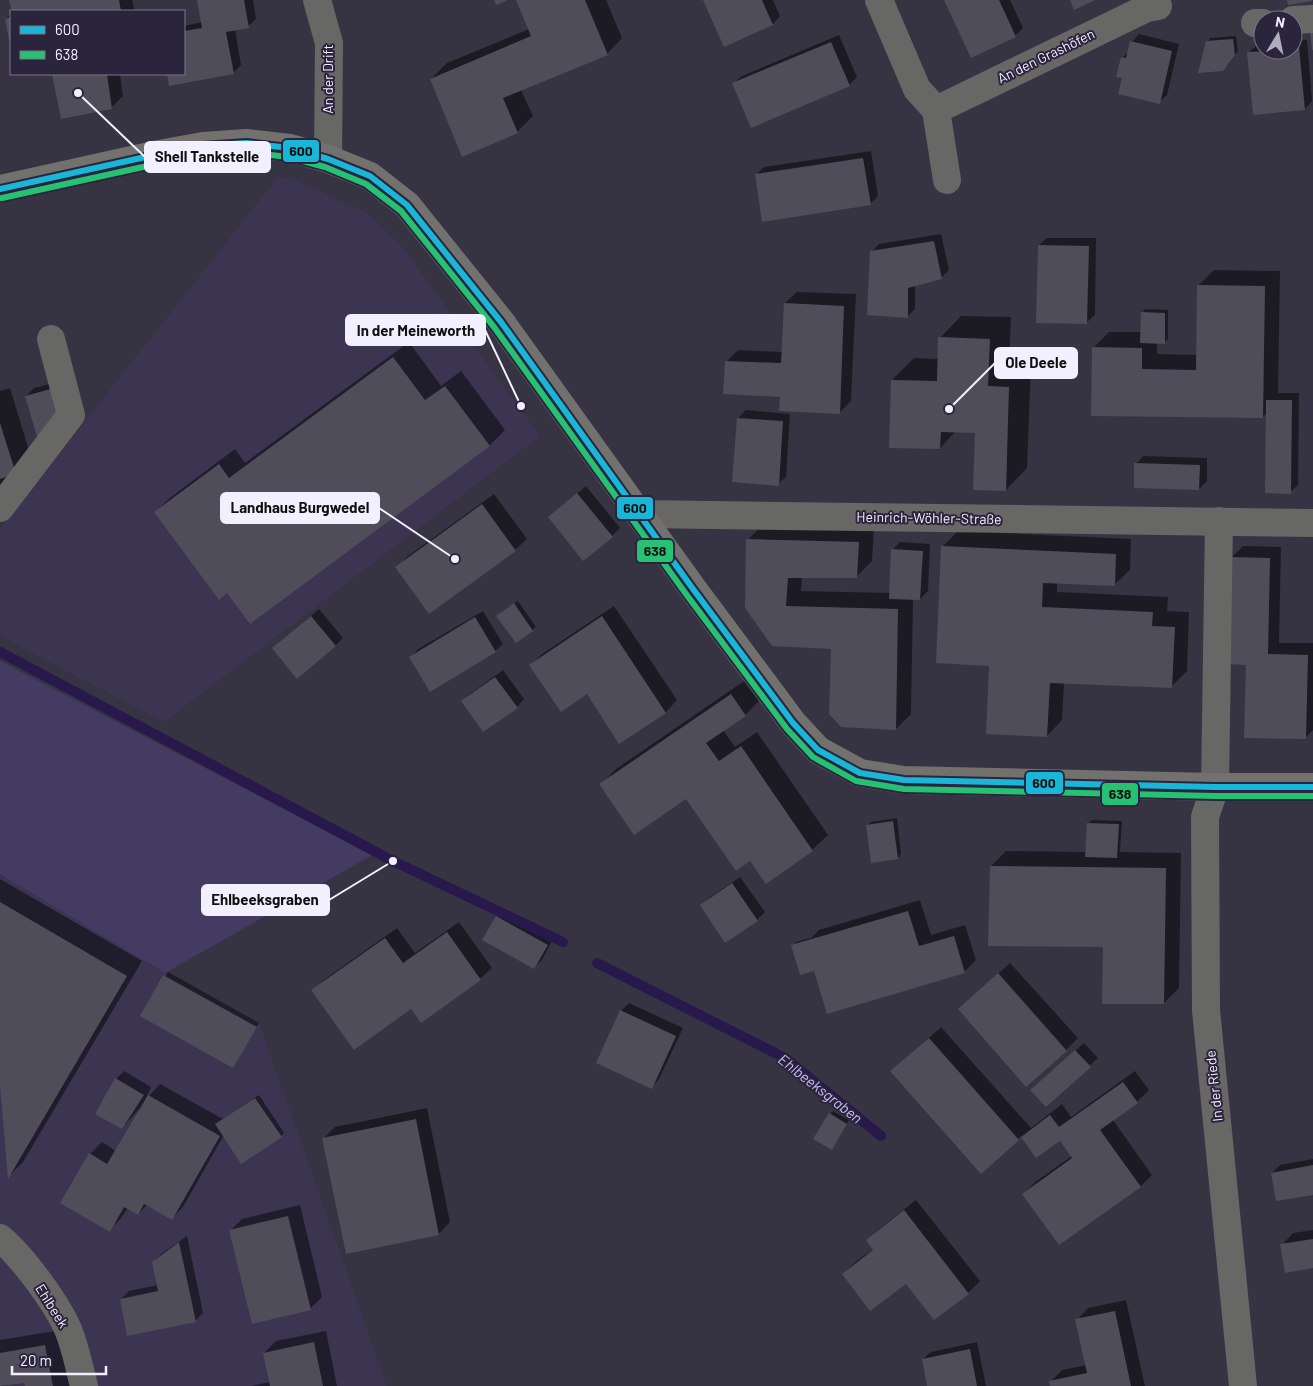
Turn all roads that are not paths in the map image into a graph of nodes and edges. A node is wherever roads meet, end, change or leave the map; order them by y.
1 (317, 0) edge
2 (879, 0) edge
3 (1158, 6) dead end
4 (936, 110) junction
5 (328, 159) junction
6 (947, 180) dead end
7 (0, 189) edge
8 (51, 339) dead end
9 (0, 508) edge
10 (640, 514) junction
11 (1219, 521) junction
12 (1313, 523) edge
13 (1215, 787) junction
14 (1313, 787) edge
15 (0, 1238) edge
16 (84, 1386) edge
17 (1243, 1386) edge

1 - 5 street, An der Drift
2 - 4 street
3 - 4 street, An den Grashöfen
4 - 6 street
5 - 7 main road
5 - 10 main road
8 - 9 street
10 - 11 street, Heinrich-Wöhler-Straße
10 - 13 main road
11 - 12 street, Heinrich-Wöhler-Straße
11 - 13 street
13 - 14 main road
13 - 17 street, In der Riede
15 - 16 street, Ehlbeek

